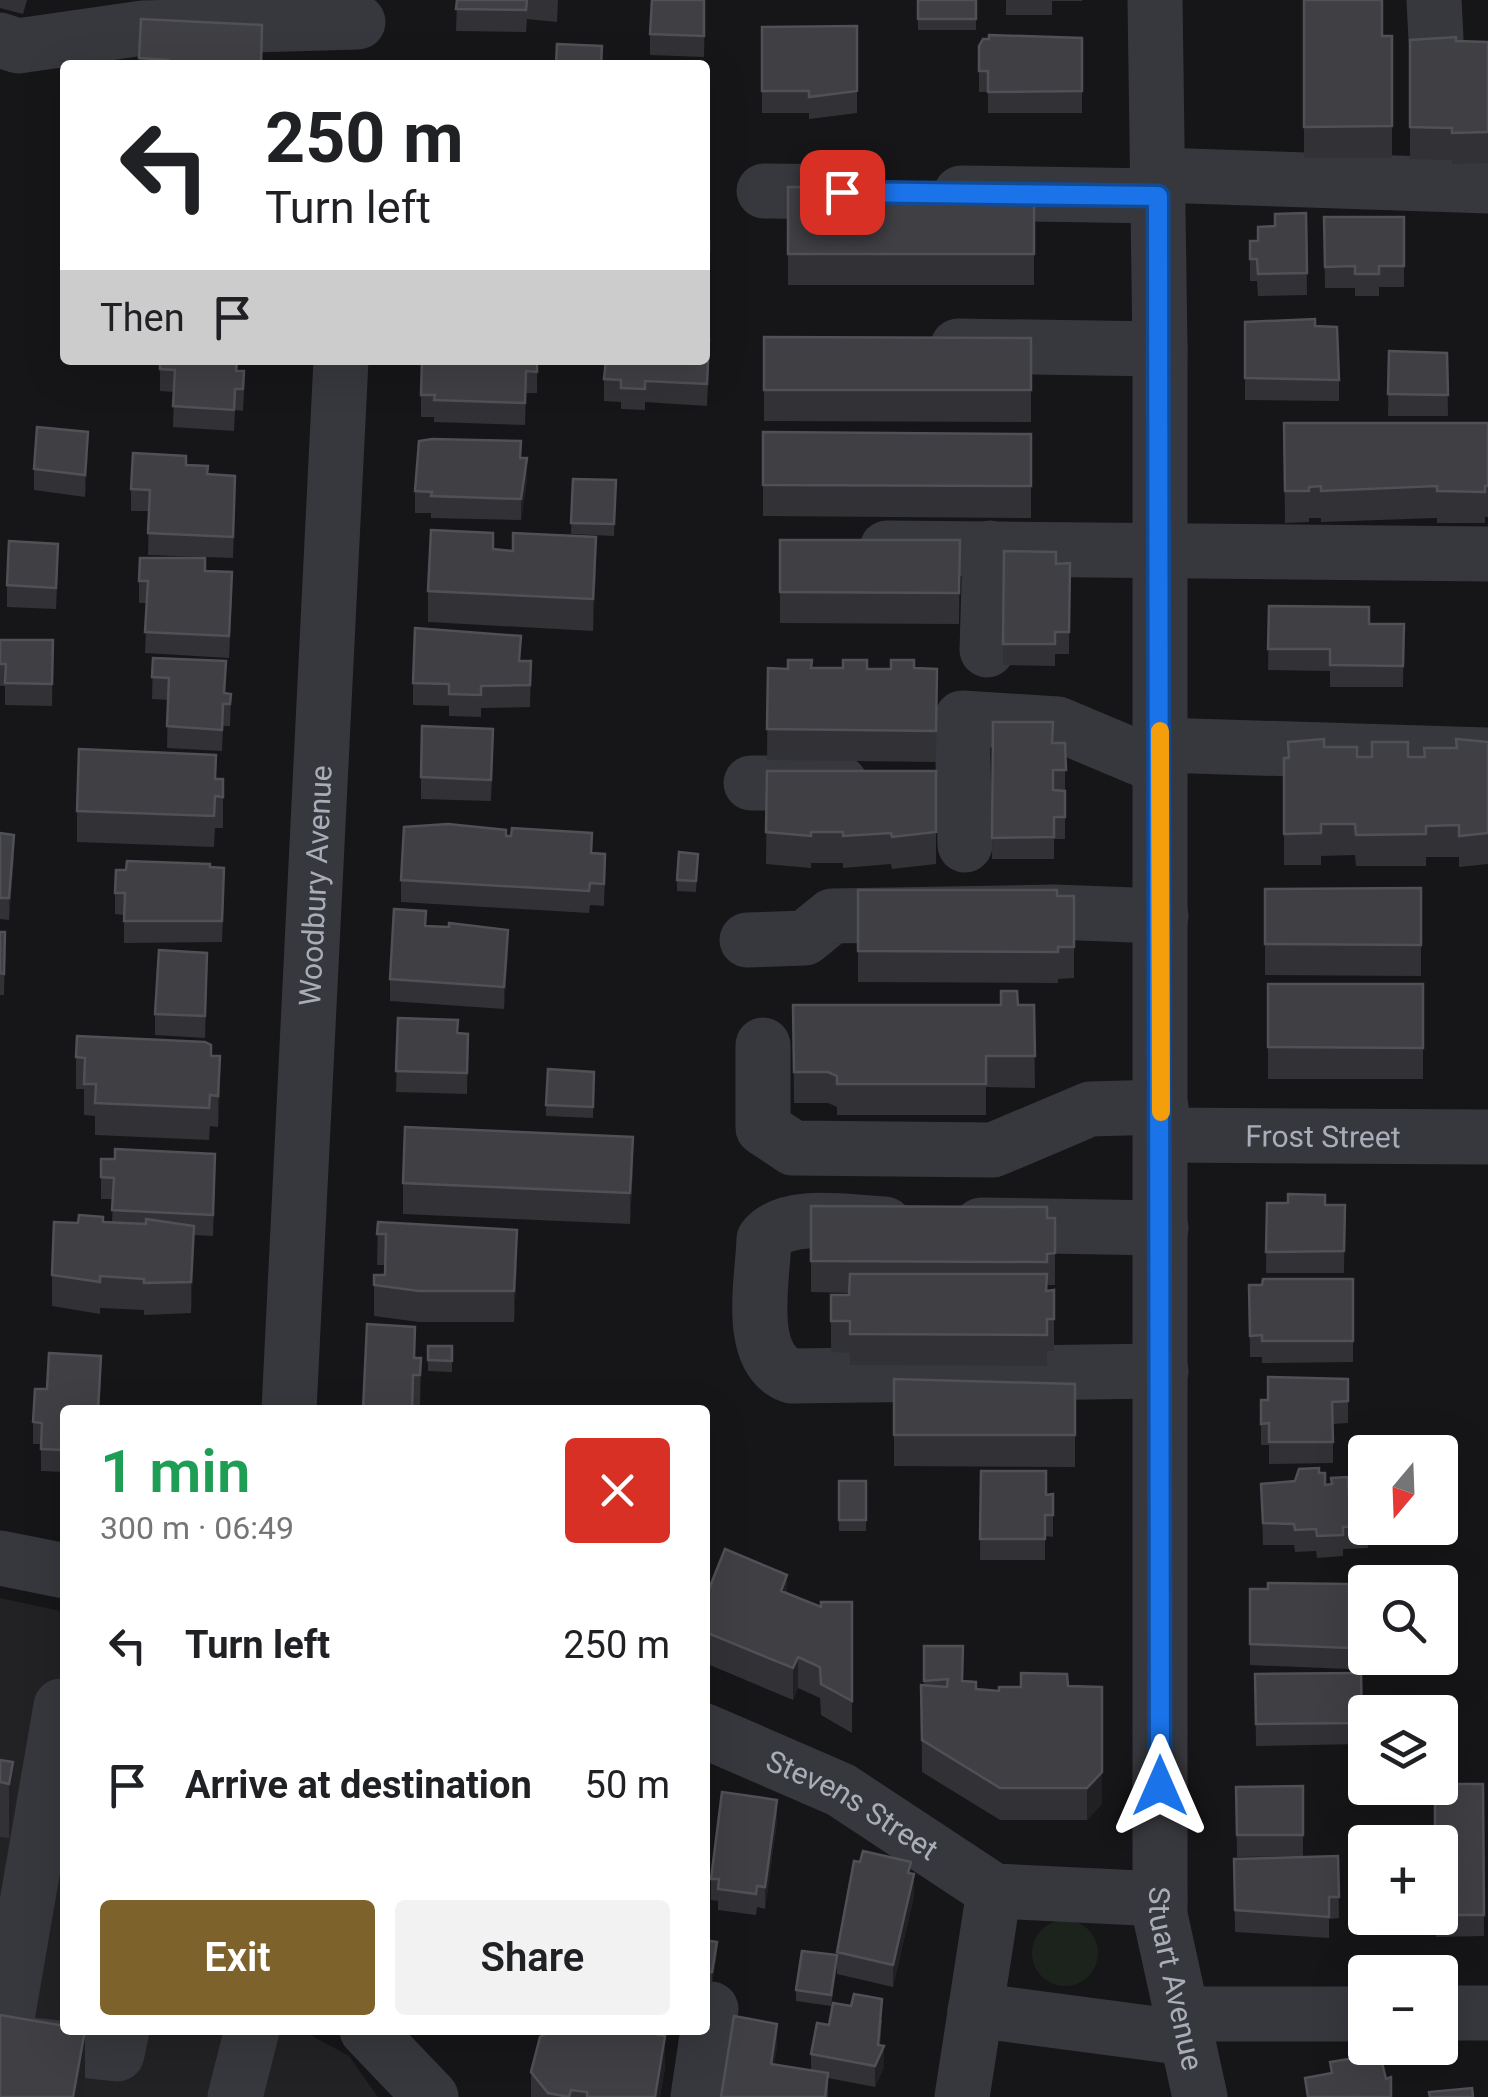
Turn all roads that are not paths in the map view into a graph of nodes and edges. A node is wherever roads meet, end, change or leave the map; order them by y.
1 (1155, 0) edge
2 (358, 29) edge
3 (0, 40) edge
4 (1158, 185) junction
5 (1488, 186) edge
6 (764, 191) dead end
7 (906, 346) edge
8 (1160, 349) junction
9 (341, 365) edge
10 (834, 547) edge
11 (990, 548) junction
12 (1159, 550) junction
13 (1488, 554) edge
14 (987, 650) dead end
15 (1160, 756) junction
16 (1488, 756) edge
17 (751, 783) dead end
18 (963, 783) junction
19 (965, 844) dead end
20 (1160, 916) junction
21 (747, 940) dead end
22 (763, 1045) dead end
23 (1161, 1121) junction
24 (1488, 1137) edge
25 (1161, 1228) junction
26 (1161, 1371) junction
27 (289, 1405) edge
28 (0, 1558) edge
29 (60, 1570) edge
30 (60, 1706) edge
31 (710, 1733) edge
32 (994, 1891) junction
33 (1160, 1899) junction
34 (711, 2009) dead end
35 (975, 2010) junction
36 (1488, 2013) edge
37 (1458, 2014) edge
38 (1348, 2015) edge
39 (710, 2016) edge
40 (1182, 2026) junction
41 (121, 2035) edge
42 (251, 2035) edge
43 (372, 2035) edge
44 (707, 2035) edge
45 (236, 2097) edge
46 (431, 2097) edge
47 (698, 2097) edge
48 (962, 2097) edge
49 (1200, 2097) edge

1 - 4 street, Stuart Avenue
2 - 3 street
4 - 5 street
4 - 6 street
4 - 8 street, Stuart Avenue
7 - 8 street
8 - 12 street, Stuart Avenue
9 - 27 street, Woodbury Avenue
10 - 11 street
11 - 12 street
11 - 14 street
12 - 13 street
12 - 15 street, Stuart Avenue
15 - 16 street
15 - 18 street
15 - 20 street, Stuart Avenue
17 - 18 street
18 - 19 street
20 - 21 street
20 - 23 street, Stuart Avenue
22 - 23 street, Frost Street
23 - 24 street, Frost Street
23 - 25 street, Stuart Avenue
25 - 26 street, Stuart Avenue
25 - 26 street
26 - 33 street, Stuart Avenue
28 - 29 street
30 - 41 street
31 - 32 street, Stevens Street
32 - 33 street
32 - 35 street
33 - 40 street, Stuart Avenue
34 - 39 street
35 - 40 street
35 - 48 street
36 - 37 street
38 - 40 street
40 - 49 street, Stuart Avenue
42 - 45 street
43 - 46 street
44 - 47 street

